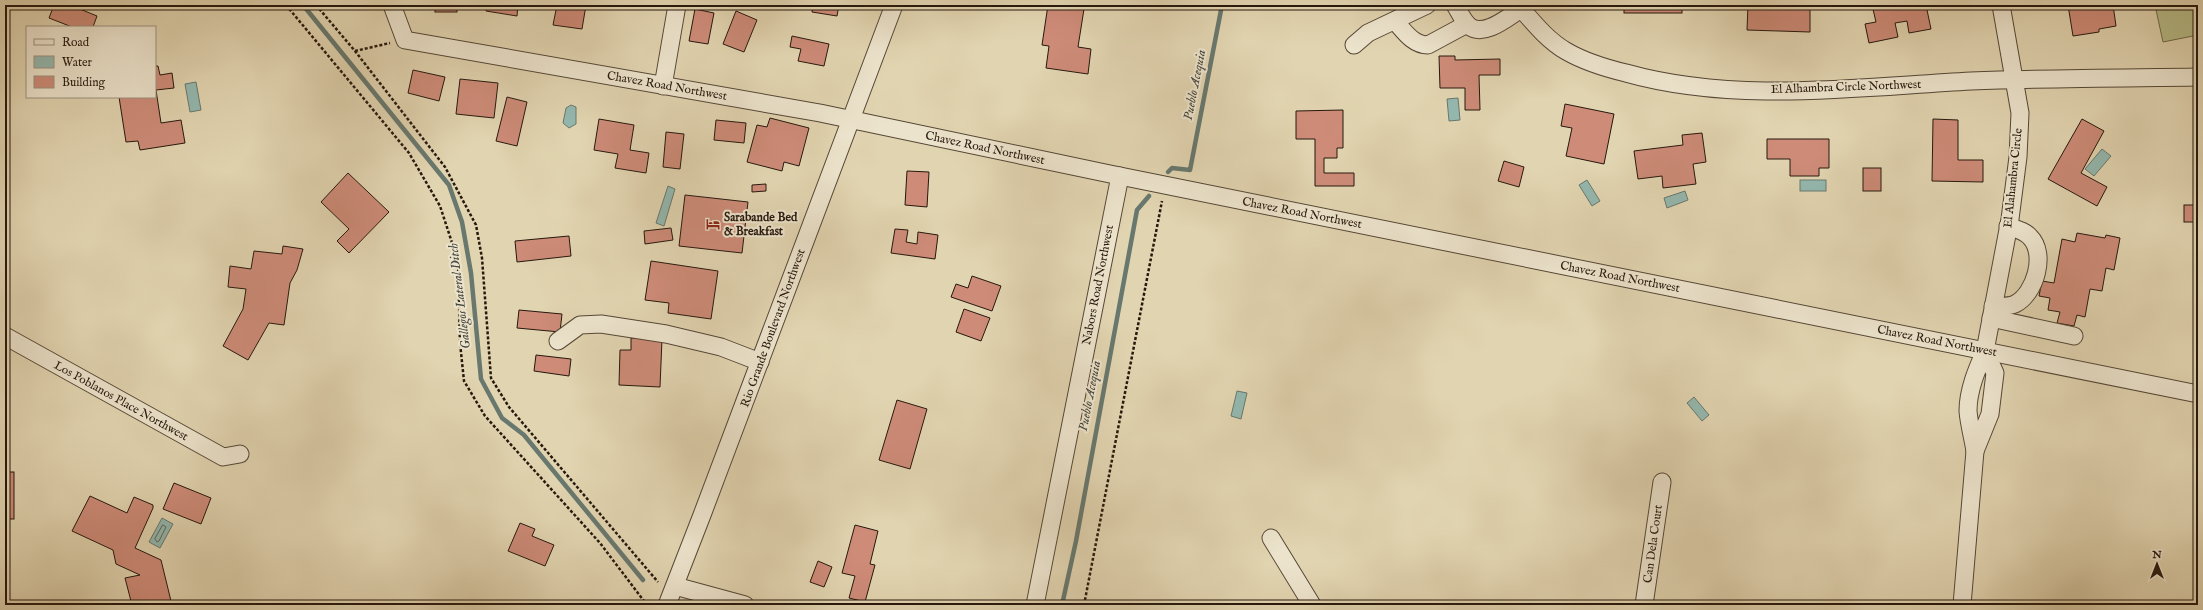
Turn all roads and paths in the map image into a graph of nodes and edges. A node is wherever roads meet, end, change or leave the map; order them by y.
1 (286, 5) edge
2 (316, 5) edge
3 (392, 5) edge
4 (677, 5) edge
5 (894, 5) edge
6 (1427, 5) edge
7 (1455, 5) edge
8 (2001, 5) edge
9 (1520, 7) edge
10 (1395, 21) junction
11 (1467, 24) junction
12 (405, 40) junction
13 (1354, 45) dead end
14 (355, 51) junction
15 (2198, 77) edge
16 (2016, 81) junction
17 (663, 86) junction
18 (850, 120) junction
19 (1120, 176) junction
20 (1164, 185) junction
21 (2008, 226) junction
22 (1992, 312) junction
23 (5, 336) edge
24 (2074, 336) dead end
25 (558, 341) dead end
26 (1985, 351) junction
27 (760, 362) junction
28 (2198, 394) edge
29 (1975, 451) junction
30 (240, 454) dead end
31 (1662, 482) dead end
32 (1271, 538) dead end
33 (670, 597) edge
34 (647, 605) edge
35 (745, 605) edge
36 (1035, 605) edge
37 (1084, 605) edge
38 (1312, 605) edge
39 (1644, 605) edge
40 (1962, 605) edge

1 - 34 path
2 - 14 path
3 - 12 street
4 - 17 street
5 - 18 street, Rio Grande Boulevard Northwest
6 - 10 street
7 - 11 street
8 - 16 street, El Alahambra Circle
9 - 11 street
9 - 16 street, El Alhambra Circle Northwest
10 - 11 street
10 - 13 street
12 - 14 path
12 - 17 street, Chavez Road Northwest
14 - 33 path
15 - 16 street, El Alhambra Circle Northwest
16 - 21 street, El Alahambra Circle
17 - 18 street, Chavez Road Northwest
18 - 19 street, Chavez Road Northwest
18 - 27 street, Rio Grande Boulevard Northwest
19 - 20 street, Chavez Road Northwest
19 - 36 street, Nabors Road Northwest
20 - 26 street, Chavez Road Northwest
20 - 37 path
21 - 22 street, El Alahambra Circle
21 - 22 street
22 - 24 street
22 - 26 street, El Alahambra Circle
23 - 30 street, Los Poblanos Place Northwest
25 - 27 street
26 - 28 street, Chavez Road Northwest
26 - 29 street, El Alahambra Circle
26 - 29 street
27 - 33 street, Rio Grande Boulevard Northwest
29 - 40 street
31 - 39 street, Can Dela Court
32 - 38 street
33 - 35 street

